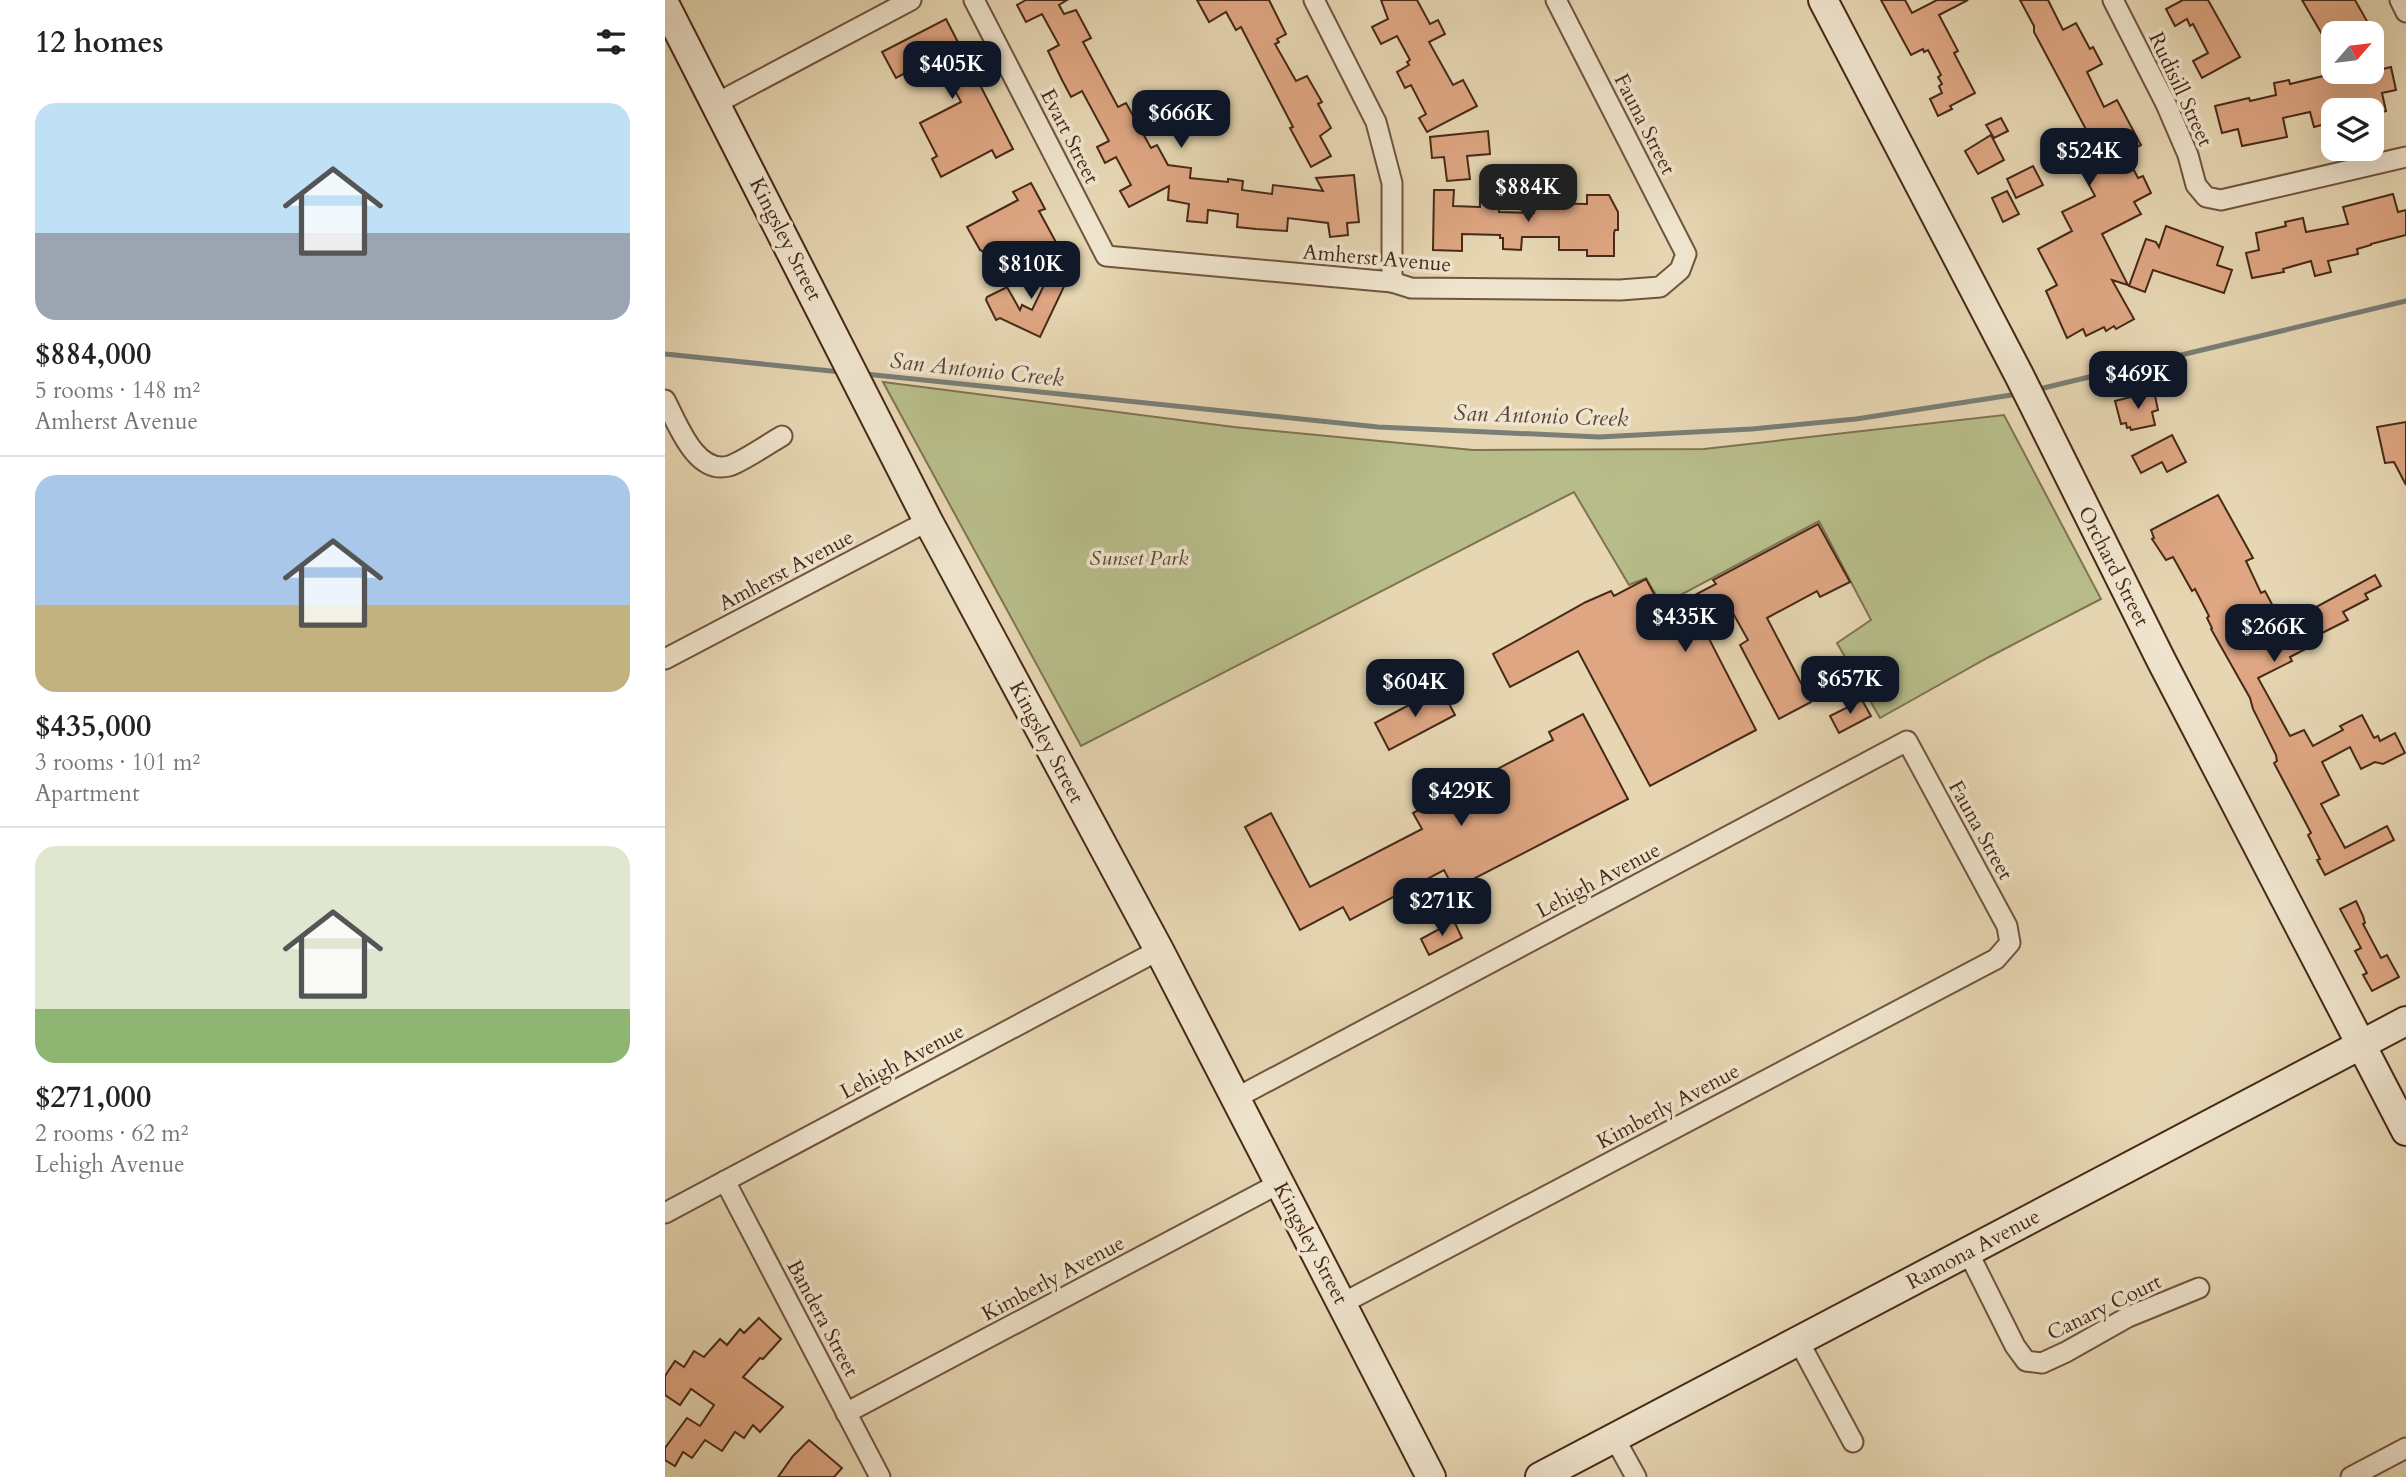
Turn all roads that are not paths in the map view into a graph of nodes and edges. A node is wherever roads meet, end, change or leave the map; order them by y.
1 (911, 0) edge
2 (974, 0) edge
3 (1314, 0) edge
4 (1556, 0) edge
5 (1823, 0) edge
6 (2113, 0) edge
7 (2400, 0) edge
8 (665, 5) edge
9 (2406, 12) edge
10 (717, 103) junction
11 (2406, 157) edge
12 (1107, 256) joint
13 (1680, 270) joint
14 (1392, 282) junction
15 (665, 400) edge
16 (782, 436) dead end
17 (928, 521) junction
18 (665, 659) edge
19 (1907, 741) joint
20 (2010, 943) joint
21 (1159, 950) junction
22 (2406, 1021) edge
23 (2361, 1044) junction
24 (1236, 1098) junction
25 (2406, 1131) edge
26 (726, 1181) junction
27 (1280, 1183) junction
28 (665, 1213) edge
29 (1968, 1252) junction
30 (2200, 1288) dead end
31 (1343, 1303) junction
32 (1799, 1342) junction
33 (846, 1413) junction
34 (1615, 1438) junction
35 (1853, 1442) dead end
36 (2406, 1448) edge
37 (880, 1477) edge
38 (1431, 1477) edge
39 (1540, 1477) edge
40 (1636, 1477) edge
41 (2351, 1477) edge

1 - 10 street
2 - 12 street, Evart Street
3 - 14 street
4 - 13 street, Fauna Street
5 - 23 street, Orchard Street
6 - 11 street, Rudisill Street
7 - 9 street
8 - 10 street, Kingsley Street
10 - 17 street, Kingsley Street
12 - 14 street, Amherst Avenue
13 - 14 street, Amherst Avenue
15 - 16 street
17 - 18 street, Amherst Avenue
17 - 21 street, Kingsley Street
19 - 20 street, Fauna Street
19 - 24 street, Lehigh Avenue
20 - 31 street, Kimberly Avenue
21 - 24 street, Kingsley Street
21 - 26 street, Lehigh Avenue
22 - 23 street, Ramona Avenue
23 - 25 street, Orchard Street
23 - 29 street, Ramona Avenue
24 - 27 street, Kingsley Street
26 - 28 street, Lehigh Avenue
26 - 33 street, Bandera Street
27 - 31 street, Kingsley Street
27 - 33 street, Kimberly Avenue
29 - 30 street, Canary Court
29 - 32 street, Ramona Avenue
31 - 38 street, Kingsley Street
32 - 34 street, Ramona Avenue
32 - 35 street
33 - 37 street, Bandera Street
34 - 39 street, Ramona Avenue
34 - 40 street
36 - 41 street

